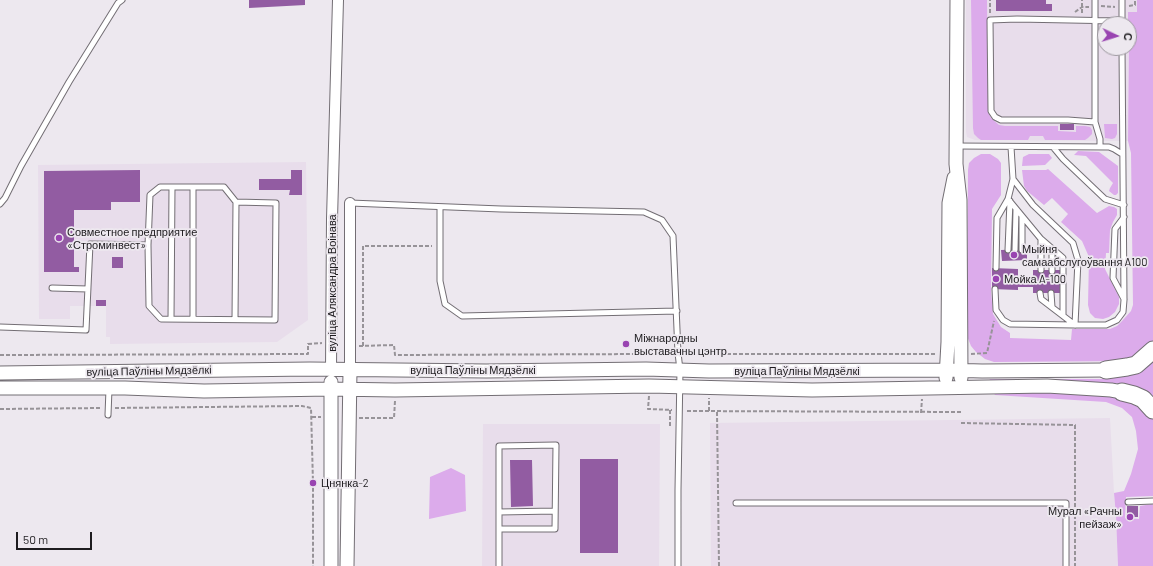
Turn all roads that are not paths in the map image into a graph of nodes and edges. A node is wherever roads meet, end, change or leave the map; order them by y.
1 (122, 0) edge
2 (338, 0) edge
3 (957, 0) edge
4 (1095, 0) edge
5 (1122, 0) edge
6 (1122, 16) edge
7 (1096, 21) junction
8 (1122, 56) edge
9 (1095, 122) junction
10 (957, 146) junction
11 (1053, 146) junction
12 (1011, 147) junction
13 (1100, 147) junction
14 (1122, 154) junction
15 (956, 164) junction
16 (1013, 179) junction
17 (172, 187) junction
18 (193, 187) junction
19 (1009, 200) junction
20 (236, 202) junction
21 (350, 203) joint
22 (0, 204) edge
23 (1124, 205) junction
24 (440, 207) junction
25 (1016, 209) junction
26 (1022, 217) junction
27 (1124, 217) junction
28 (1041, 239) junction
29 (148, 245) junction
30 (1052, 249) junction
31 (1008, 250) dead end
32 (1015, 250) dead end
33 (1022, 250) dead end
34 (996, 268) dead end
35 (1040, 270) dead end
36 (1052, 270) dead end
37 (52, 288) dead end
38 (88, 289) junction
39 (995, 289) dead end
40 (1040, 293) dead end
41 (1051, 293) dead end
42 (1124, 300) junction
43 (1052, 307) junction
44 (677, 311) junction
45 (1063, 315) junction
46 (171, 319) junction
47 (193, 319) junction
48 (235, 320) junction
49 (1075, 325) junction
50 (0, 327) edge
51 (1153, 350) edge
52 (332, 370) junction
53 (350, 370) junction
54 (680, 370) junction
55 (946, 370) junction
56 (1106, 370) joint
57 (961, 371) junction
58 (0, 373) edge
59 (680, 386) junction
60 (0, 388) edge
61 (109, 388) junction
62 (946, 388) junction
63 (961, 388) junction
64 (331, 389) junction
65 (350, 389) junction
66 (1122, 392) joint
67 (1153, 410) edge
68 (108, 415) dead end
69 (1153, 501) edge
70 (1128, 502) dead end
71 (736, 503) dead end
72 (555, 511) junction
73 (499, 512) junction
74 (499, 529) junction
75 (331, 566) edge
76 (347, 566) edge
77 (499, 566) edge
78 (678, 566) edge
79 (1066, 566) edge

1 - 22 lane
2 - 52 street, вуліца Аляксандра Воінава
3 - 10 street
4 - 7 lane
5 - 6 lane
7 - 9 lane
7 - 9 lane
8 - 14 lane
9 - 13 lane
10 - 12 lane
10 - 15 street
11 - 12 lane
11 - 13 lane
11 - 23 lane
12 - 16 lane
13 - 14 lane
14 - 23 lane
15 - 55 street
15 - 57 street
16 - 19 lane
16 - 49 lane
17 - 18 lane
17 - 29 lane
17 - 46 lane
18 - 20 lane
18 - 47 lane
19 - 25 lane
19 - 31 lane
19 - 34 lane
20 - 48 lane
20 - 48 lane
21 - 24 lane
21 - 53 street, вуліца Аляксандра Воінава
23 - 27 lane
24 - 44 lane
24 - 44 lane
25 - 26 lane
25 - 32 lane
26 - 28 lane
26 - 33 lane
27 - 42 lane
27 - 42 lane
28 - 30 lane
28 - 35 lane
29 - 38 lane
29 - 46 lane
30 - 36 lane
30 - 45 lane
37 - 38 lane
38 - 50 lane
39 - 49 lane
40 - 43 lane
41 - 43 lane
42 - 49 lane
43 - 45 lane
44 - 54 lane
45 - 49 lane
46 - 47 lane
47 - 48 lane
51 - 56 highway
52 - 53 street, вуліца Паўліны Мядзёлкі
52 - 58 street, вуліца Паўліны Мядзёлкі
52 - 64 street, вуліца Аляксандра Воінава
53 - 54 street, вуліца Паўліны Мядзёлкі
53 - 65 street, вуліца Аляксандра Воінава
54 - 55 street, вуліца Паўліны Мядзёлкі
54 - 59 lane
55 - 57 street, вуліца Паўліны Мядзёлкі
55 - 62 street
56 - 57 street, вуліца Паўліны Мядзёлкі
57 - 63 street
59 - 62 street, вуліца Паўліны Мядзёлкі
59 - 65 street, вуліца Паўліны Мядзёлкі
59 - 78 lane
60 - 61 street, вуліца Паўліны Мядзёлкі
61 - 64 street, вуліца Паўліны Мядзёлкі
61 - 68 lane
62 - 63 street, вуліца Паўліны Мядзёлкі
63 - 66 street, вуліца Паўліны Мядзёлкі
64 - 65 street, вуліца Паўліны Мядзёлкі
64 - 75 street, вуліца Аляксандра Воінава
65 - 76 street, вуліца Аляксандра Воінава
66 - 67 highway
69 - 70 lane
71 - 79 lane
72 - 73 lane
72 - 73 lane
72 - 74 lane
73 - 74 lane
74 - 77 lane

